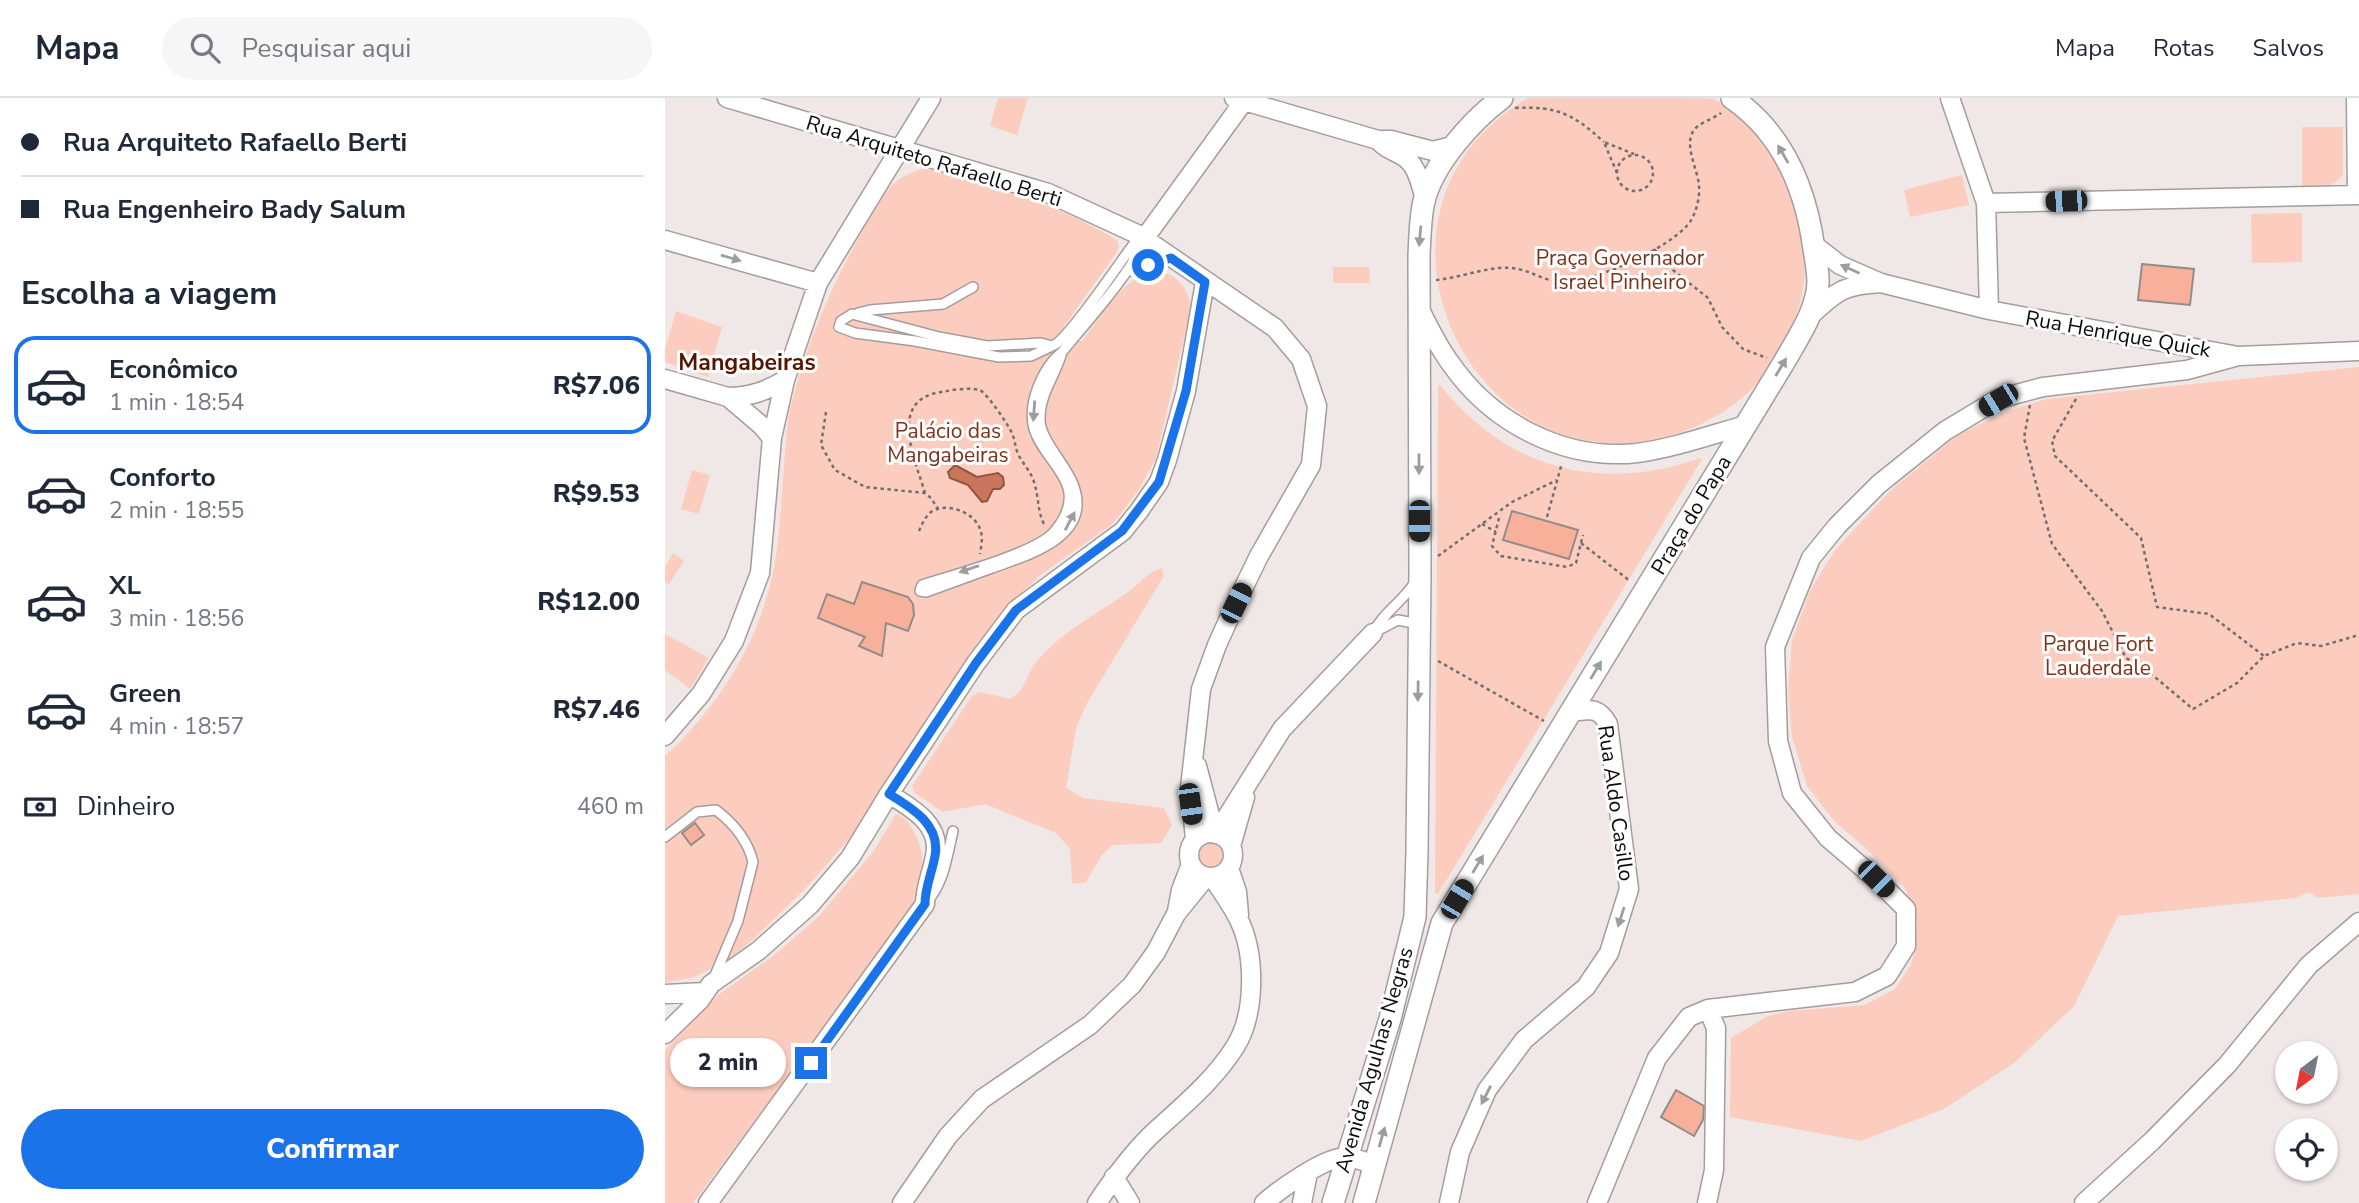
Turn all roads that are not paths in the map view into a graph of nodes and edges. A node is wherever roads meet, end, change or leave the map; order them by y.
1 (727, 98) edge
2 (931, 98) edge
3 (1951, 98) edge
4 (2356, 98) edge
5 (1239, 99) edge
6 (1736, 101) edge
7 (1495, 104) edge
8 (1378, 140) junction
9 (1456, 145) junction
10 (901, 149) junction
11 (2358, 195) edge
12 (1425, 199) junction
13 (1986, 203) junction
14 (1144, 239) junction
15 (665, 240) edge
16 (1814, 245) junction
17 (1171, 258) junction
18 (1125, 273) junction
19 (1205, 282) junction
20 (818, 283) junction
21 (1881, 283) junction
22 (973, 288) dead end
23 (1419, 308) junction
24 (1989, 310) junction
25 (856, 314) junction
26 (1810, 316) junction
27 (1052, 345) junction
28 (2359, 351) edge
29 (1062, 352) junction
30 (2238, 356) junction
31 (665, 379) edge
32 (785, 380) junction
33 (728, 397) junction
34 (1746, 425) junction
35 (772, 438) junction
36 (1426, 567) junction
37 (1419, 624) junction
38 (1373, 633) junction
39 (1571, 712) junction
40 (665, 736) edge
41 (1193, 752) junction
42 (1251, 777) junction
43 (889, 794) junction
44 (953, 831) dead end
45 (1215, 834) junction
46 (665, 837) edge
47 (1195, 839) junction
48 (1231, 846) junction
49 (1191, 864) junction
50 (1229, 868) junction
51 (1209, 877) junction
52 (925, 904) junction
53 (1176, 914) junction
54 (1415, 917) junction
55 (1239, 918) junction
56 (2359, 922) edge
57 (1442, 923) junction
58 (708, 988) junction
59 (665, 995) edge
60 (1708, 1009) junction
61 (665, 1034) edge
62 (1346, 1157) junction
63 (1374, 1165) junction
64 (1308, 1172) junction
65 (1114, 1177) junction
66 (1268, 1200) edge
67 (708, 1203) edge
68 (902, 1203) edge
69 (1097, 1203) edge
70 (1130, 1203) edge
71 (1290, 1203) edge
72 (1302, 1203) edge
73 (1333, 1203) edge
74 (1364, 1203) edge
75 (1449, 1203) edge
76 (1597, 1203) edge
77 (1707, 1203) edge
78 (2084, 1203) edge

1 - 10 street, Rua Arquiteto Rafaello Berti
2 - 10 street
3 - 13 street
4 - 11 street
5 - 8 street
5 - 14 street
16 -> 6 street, Praça do Papa
7 - 9 street
8 - 9 street
8 - 12 street
9 - 12 street
10 - 14 street, Rua Arquiteto Rafaello Berti
10 - 20 street
11 - 13 street
12 -> 23 street
13 - 24 street
14 - 17 street, Rua Arquiteto Rafaello Berti
14 - 18 lane
14 - 27 lane
15 -> 20 street
21 -> 16 street, Rua Henrique Quick
16 - 26 street, Praça do Papa
17 - 18 lane
17 - 19 street, Rua Arquiteto Rafaello Berti
18 - 29 lane
19 - 41 street, Rua Arquiteto Rafaello Berti
19 - 43 street
20 - 32 street
21 - 24 street, Rua Henrique Quick
21 - 26 street, Rua Henrique Quick
22 - 25 lane
23 - 34 street
23 -> 36 street
24 - 30 street, Rua Henrique Quick
25 - 27 lane
25 - 27 lane
34 -> 26 street, Praça do Papa
28 - 30 street, Rua Henrique Quick
29 -> 29 lane
30 - 60 street
31 - 33 street
32 - 33 street
32 - 35 street
33 - 35 street
39 -> 34 street, Praça do Papa
35 - 40 street
36 - 37 street
36 - 38 lane
37 - 38 lane
37 -> 54 street
38 - 42 street
57 -> 39 street, Praça do Papa
39 -> 75 street, Rua Aldo Casillo
41 - 45 street, Rua Arquiteto Rafaello Berti
41 - 47 street, Rua Arquiteto Rafaello Berti
42 - 45 street
42 - 48 street
43 - 52 street
43 - 58 street
44 - 52 lane
45 - 47 street
45 - 48 street
46 - 58 lane
47 - 49 street
48 - 50 street
49 - 51 street
49 - 53 street
50 - 51 street
50 - 55 street
51 - 53 street
51 - 55 street
52 - 67 street
53 - 68 street
54 - 57 street
54 - 62 street, Avenida Agulhas Negras
55 - 65 street
56 - 78 street
63 -> 57 street, Avenida Agulhas Negras
58 - 59 street
58 - 61 street
60 - 76 street
60 - 77 street
62 - 63 street
62 - 64 street
62 - 73 street, Avenida Agulhas Negras
63 - 74 street, Avenida Agulhas Negras
64 - 66 street
64 - 72 street
65 - 69 street
65 - 70 street
66 - 71 street

